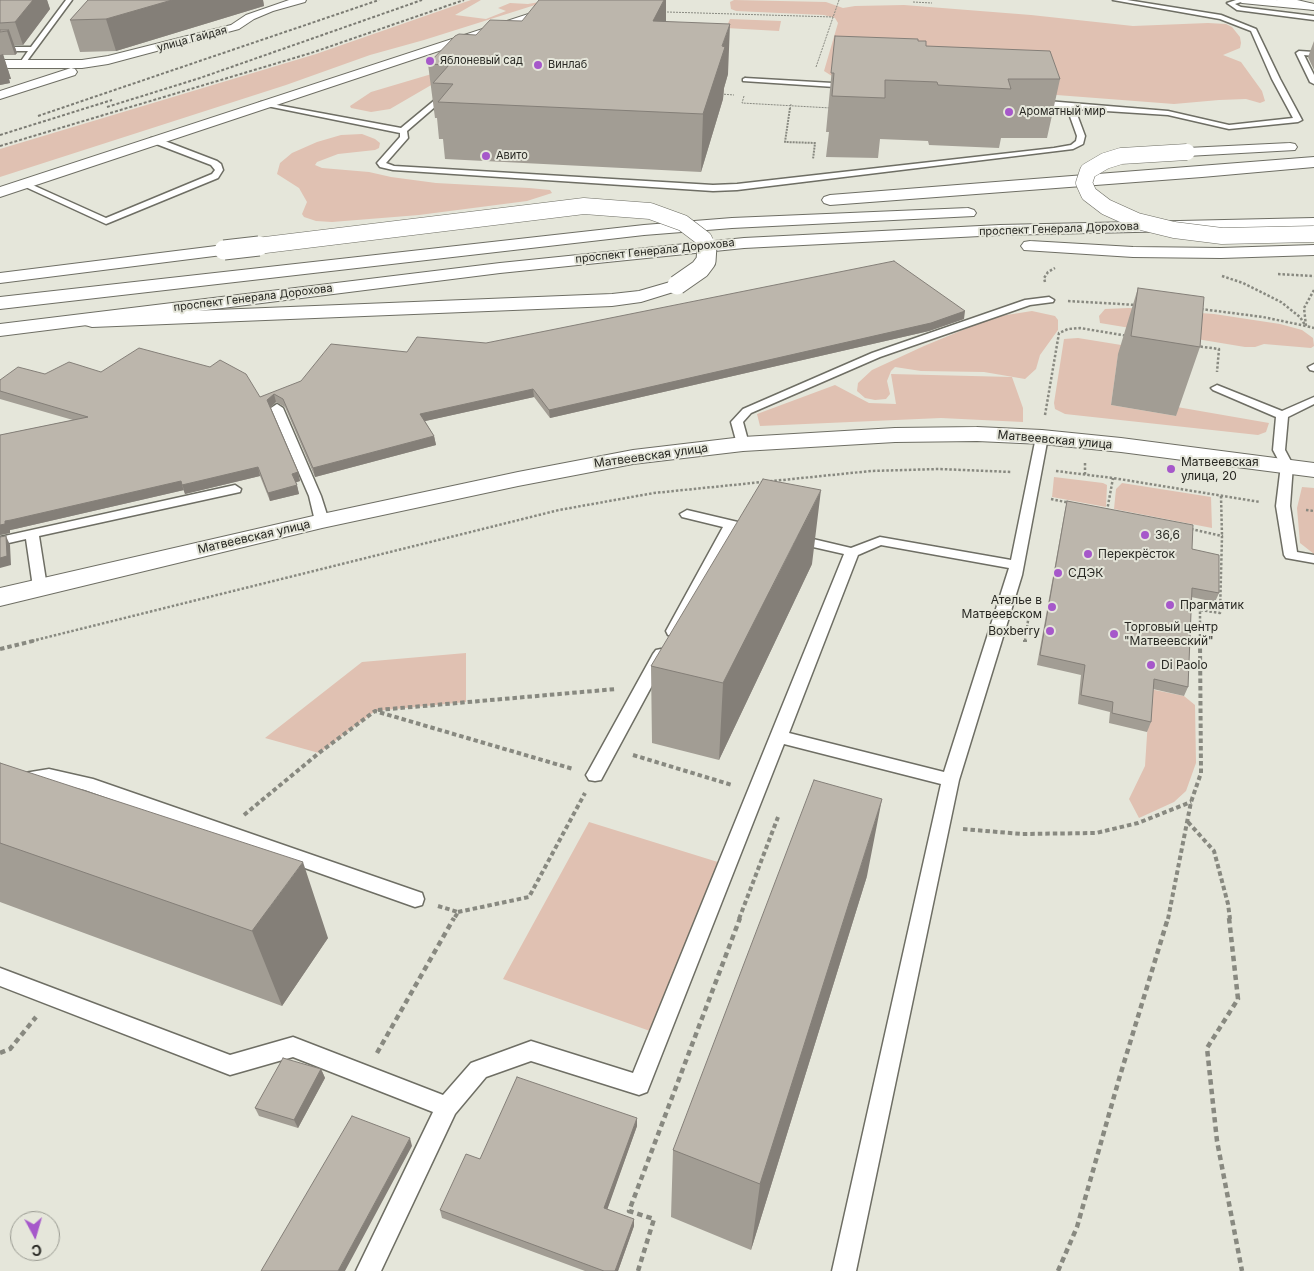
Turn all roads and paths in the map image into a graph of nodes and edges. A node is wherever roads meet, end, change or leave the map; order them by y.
1 (302, 0) edge
2 (582, 0) edge
3 (839, 0) edge
4 (1116, 0) edge
5 (1243, 0) edge
6 (1282, 0) edge
7 (1309, 0) edge
8 (1314, 1) edge
9 (913, 2) dead end
10 (68, 3) edge
11 (932, 3) dead end
12 (56, 6) dead end
13 (1314, 8) edge
14 (667, 12) dead end
15 (833, 17) junction
16 (1314, 18) edge
17 (0, 49) edge
18 (33, 49) junction
19 (1314, 54) edge
20 (108, 60) junction
21 (0, 64) edge
22 (22, 64) junction
23 (745, 80) dead end
24 (1314, 82) edge
25 (811, 84) junction
26 (455, 85) edge
27 (860, 86) edge
28 (715, 94) edge
29 (0, 95) edge
30 (735, 95) dead end
31 (745, 95) dead end
32 (1023, 101) edge
33 (261, 104) junction
34 (791, 106) junction
35 (1070, 106) junction
36 (831, 108) dead end
37 (403, 131) junction
38 (154, 140) junction
39 (1304, 146) dead end
40 (985, 148) edge
41 (814, 157) dead end
42 (987, 158) junction
43 (1314, 162) edge
44 (22, 184) junction
45 (0, 192) edge
46 (817, 201) dead end
47 (748, 206) dead end
48 (1156, 208) dead end
49 (1087, 210) dead end
50 (989, 212) dead end
51 (1314, 223) edge
52 (1314, 234) edge
53 (811, 239) junction
54 (1314, 250) edge
55 (1058, 267) dead end
56 (1216, 272) dead end
57 (1226, 272) dead end
58 (1275, 274) dead end
59 (1219, 275) dead end
60 (1314, 276) edge
61 (0, 278) edge
62 (1314, 290) edge
63 (59, 296) junction
64 (1048, 300) junction
65 (0, 303) edge
66 (1146, 306) edge
67 (1195, 308) edge
68 (56, 323) junction
69 (1306, 326) junction
70 (1314, 328) edge
71 (0, 330) edge
72 (1131, 336) edge
73 (1189, 345) edge
74 (1217, 388) joint
75 (1314, 400) edge
76 (277, 408) dead end
77 (1282, 415) junction
78 (1043, 426) junction
79 (743, 444) junction
80 (1287, 465) junction
81 (1314, 470) edge
82 (1035, 474) junction
83 (1113, 478) junction
84 (235, 489) dead end
85 (1221, 496) junction
86 (1047, 498) dead end
87 (1073, 504) edge
88 (1283, 506) junction
89 (1099, 509) edge
90 (1107, 511) junction
91 (1314, 511) edge
92 (1117, 513) edge
93 (687, 514) dead end
94 (322, 521) junction
95 (731, 524) junction
96 (1184, 527) edge
97 (767, 533) edge
98 (32, 534) junction
99 (1222, 536) junction
100 (785, 537) edge
101 (0, 541) edge
102 (852, 552) junction
103 (1314, 559) edge
104 (1016, 565) junction
105 (40, 587) junction
106 (0, 597) edge
107 (1031, 604) dead end
108 (1025, 642) dead end
109 (0, 649) edge
110 (643, 687) junction
111 (375, 711) junction
112 (779, 737) junction
113 (610, 748) junction
114 (595, 775) junction
115 (950, 780) junction
116 (0, 784) edge
117 (757, 792) junction
118 (1191, 802) junction
119 (778, 817) dead end
120 (1188, 822) junction
121 (941, 825) junction
122 (224, 832) junction
123 (415, 899) joint
124 (458, 912) junction
125 (0, 977) edge
126 (50, 996) junction
127 (0, 1053) edge
128 (364, 1075) junction
129 (448, 1107) junction
130 (368, 1271) edge
131 (638, 1271) edge
132 (844, 1271) edge
133 (1058, 1271) edge
134 (1242, 1271) edge

1 - 20 main road, улица Гайдая
2 - 33 main road
3 - 15 path
4 - 35 lane
5 - 13 main road
5 - 16 lane
6 - 13 main road
7 - 8 main road
9 - 11 path
10 - 12 lane
10 - 18 lane
14 - 15 path
15 - 25 path
17 - 18 lane
18 - 22 lane
19 - 24 lane
20 - 22 main road, улица Гайдая
20 - 29 main road, улица Гайдая
21 - 22 main road, улица Гайдая
23 - 25 lane
25 - 27 lane
26 - 37 lane
28 - 30 path
31 - 34 path
32 - 35 lane
33 - 37 lane
33 - 38 main road
34 - 36 path
34 - 41 path
35 - 42 lane
37 - 42 lane
38 - 44 main road
38 - 44 lane
39 - 52 main road, bridge
40 - 42 lane
43 - 46 main road
44 - 45 main road
47 - 63 main road
48 - 49 main road, проспект Генерала Дорохова
50 - 63 main road, проспект Генерала Дорохова
51 - 53 main road, проспект Генерала Дорохова
53 - 54 main road
53 - 68 main road, проспект Генерала Дорохова
55 - 64 path
56 - 57 path
58 - 60 path
59 - 69 path
61 - 68 main road, bridge
62 - 69 path
63 - 65 main road, проспект Генерала Дорохова
64 - 66 path
64 - 79 lane
67 - 69 path
68 - 71 main road, проспект Генерала Дорохова
69 - 70 path
72 - 78 path
73 - 74 path
74 - 77 lane
75 - 77 lane
76 - 94 lane
77 - 80 lane
78 - 79 main road, Матвеевская улица
78 - 80 main road, Матвеевская улица
78 - 82 lane
79 - 94 main road, Матвеевская улица
80 - 81 main road, Матвеевская улица
80 - 88 lane
82 - 83 path
82 - 104 lane
82 - 109 path
83 - 85 path
83 - 90 path
84 - 98 lane
85 - 88 path
85 - 99 path
86 - 87 path
88 - 91 path
88 - 103 lane
89 - 90 path
90 - 92 path
93 - 95 lane
94 - 105 main road, Матвеевская улица
95 - 97 lane
95 - 110 lane
96 - 99 path
98 - 101 lane
98 - 105 lane
99 - 118 path
100 - 102 lane
102 - 104 lane
102 - 112 lane
104 - 115 lane
105 - 106 main road, Матвеевская улица
107 - 108 path
110 - 111 path
110 - 113 lane
111 - 114 path
111 - 122 path
112 - 115 lane
112 - 117 lane
113 - 114 lane
113 - 117 path
114 - 124 path
115 - 121 lane
116 - 122 lane
117 - 129 lane
118 - 120 path
118 - 121 path
119 - 131 path
120 - 133 path
120 - 134 path
121 - 132 lane
122 - 123 lane
123 - 124 path
124 - 128 path
125 - 126 lane
126 - 127 path
126 - 128 lane
128 - 129 lane
129 - 130 lane

